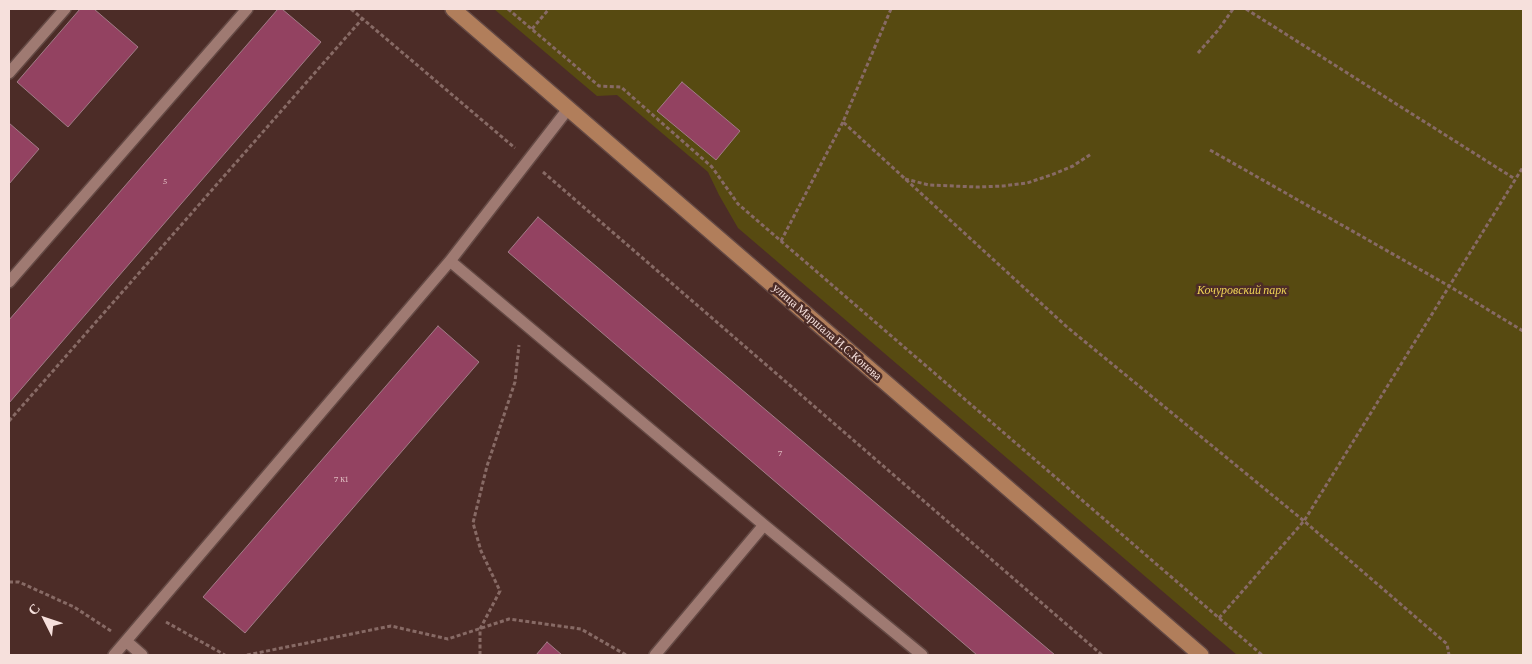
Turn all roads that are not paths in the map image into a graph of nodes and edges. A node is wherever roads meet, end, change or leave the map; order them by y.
1 (65, 9) edge
2 (247, 9) edge
3 (453, 9) edge
4 (9, 73) edge
5 (568, 109) junction
6 (450, 261) junction
7 (9, 282) edge
8 (764, 525) junction
9 (126, 642) junction
10 (114, 655) edge
11 (142, 655) edge
12 (654, 655) edge
13 (922, 655) edge
14 (1201, 655) edge

1 - 4 lane
2 - 7 lane
3 - 5 main road, улица Маршала И.С.Конева
5 - 6 lane
5 - 14 main road, улица Маршала И.С.Конева
6 - 8 lane
6 - 9 lane
8 - 12 lane
8 - 13 lane
9 - 10 lane
9 - 11 lane

